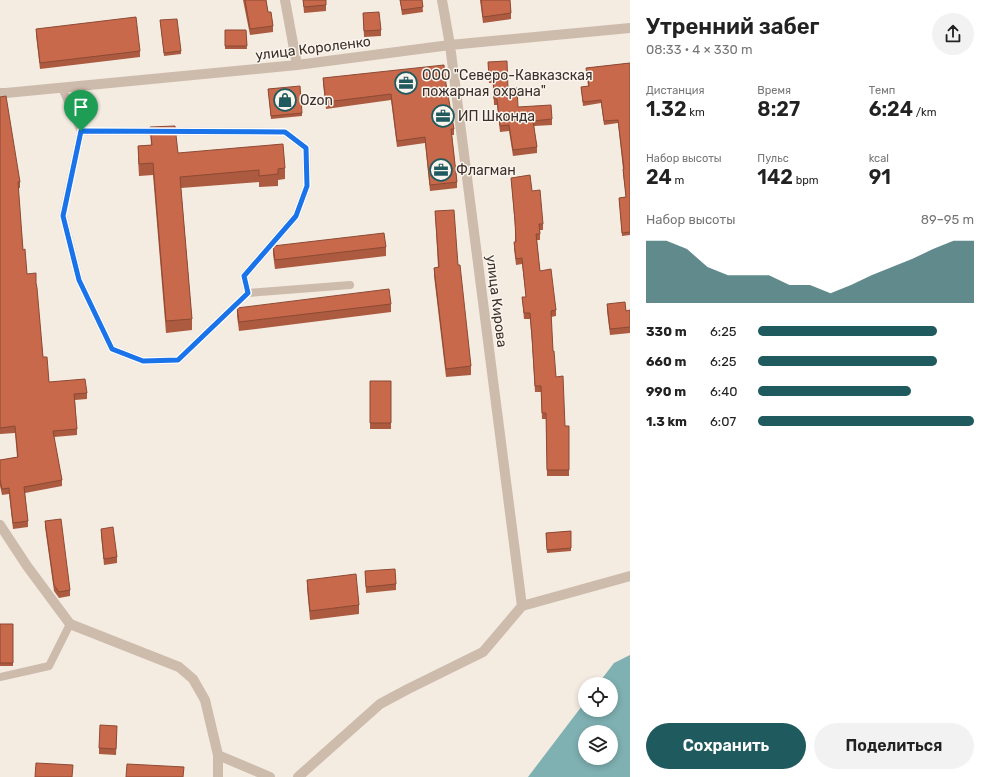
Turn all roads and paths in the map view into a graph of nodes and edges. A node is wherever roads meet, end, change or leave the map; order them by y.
1 (285, 0) edge
2 (442, 0) edge
3 (630, 28) edge
4 (450, 45) junction
5 (298, 65) junction
6 (62, 88) junction
7 (0, 93) edge
8 (81, 131) junction
9 (350, 285) dead end
10 (248, 293) junction
11 (0, 526) edge
12 (630, 576) edge
13 (522, 606) junction
14 (70, 624) junction
15 (0, 676) edge
16 (218, 755) junction
17 (218, 777) edge
18 (270, 777) edge
19 (298, 777) edge

1 - 5 street
2 - 4 street, улица Кирова
3 - 4 street, улица Короленко
4 - 5 street, улица Короленко
4 - 13 street, улица Кирова
5 - 6 street, улица Короленко
6 - 7 street, улица Короленко
6 - 8 lane
8 - 10 lane
8 - 10 lane
9 - 10 lane
11 - 14 street
12 - 13 street
13 - 19 street
14 - 15 lane
14 - 16 street
16 - 17 street
16 - 18 street

